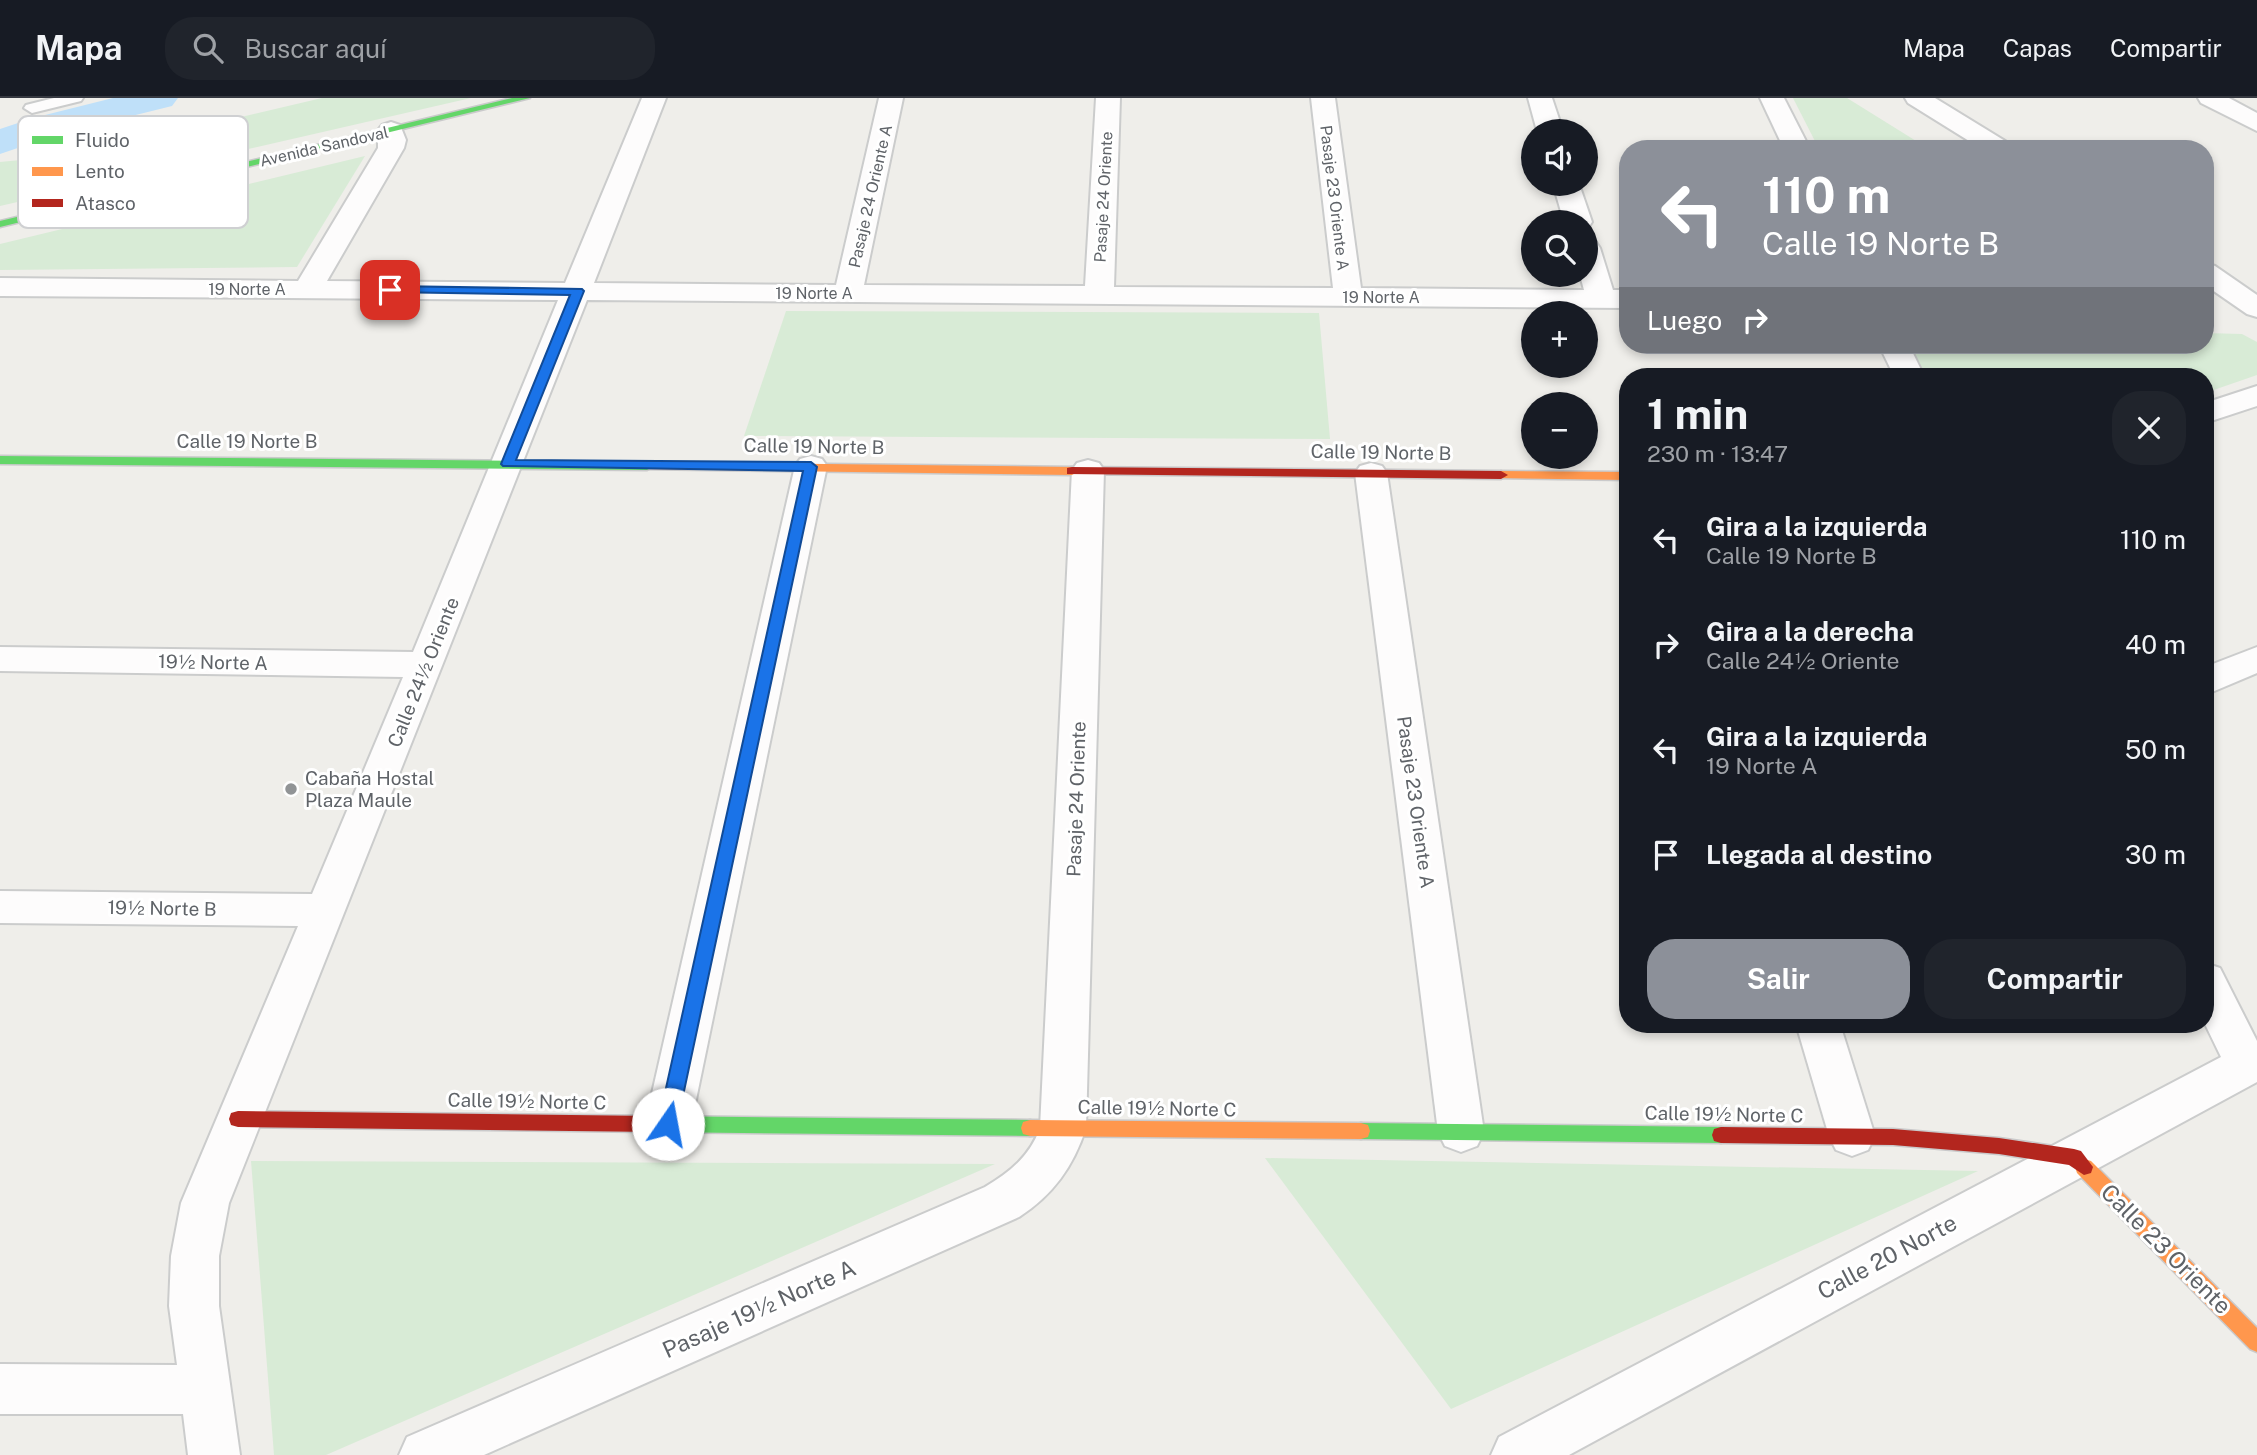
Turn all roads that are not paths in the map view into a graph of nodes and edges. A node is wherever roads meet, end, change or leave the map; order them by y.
1 (75, 98) edge
2 (525, 98) edge
3 (654, 98) edge
4 (891, 98) edge
5 (1108, 98) edge
6 (1323, 98) edge
7 (1540, 98) edge
8 (1772, 98) edge
9 (1917, 98) edge
10 (2210, 98) edge
11 (32, 108) dead end
12 (1546, 119) edge
13 (2257, 122) edge
14 (391, 130) junction
15 (1793, 140) edge
16 (1986, 140) edge
17 (248, 164) edge
18 (18, 220) edge
19 (0, 224) edge
20 (1598, 270) edge
21 (2214, 278) edge
22 (0, 287) edge
23 (306, 289) junction
24 (578, 291) junction
25 (848, 293) junction
26 (1099, 295) junction
27 (1348, 297) junction
28 (1614, 299) edge
29 (2214, 303) edge
30 (2254, 305) edge
31 (2257, 394) edge
32 (2214, 411) edge
33 (0, 460) edge
34 (508, 464) junction
35 (811, 467) junction
36 (1088, 470) junction
37 (1371, 473) junction
38 (1619, 476) edge
39 (0, 659) edge
40 (2257, 659) edge
41 (426, 665) junction
42 (2214, 678) edge
43 (0, 907) edge
44 (324, 909) junction
45 (2214, 996) edge
46 (1821, 1033) edge
47 (2252, 1062) edge
48 (237, 1119) junction
49 (668, 1124) junction
50 (1063, 1128) junction
51 (1461, 1132) junction
52 (1852, 1136) junction
53 (2074, 1157) junction
54 (2257, 1342) edge
55 (0, 1389) edge
56 (205, 1390) junction
57 (214, 1455) edge
58 (425, 1455) edge
59 (1517, 1455) edge

1 - 11 lane
2 - 14 street, Avenida Sandoval
3 - 24 street, Calle 24½ Oriente
4 - 25 street, Pasaje 24 Oriente A
5 - 26 street, Pasaje 24 Oriente
6 - 27 street, Pasaje 23 Oriente A
7 - 12 street
8 - 15 street
9 - 16 street
10 - 13 street
14 - 17 street, Avenida Sandoval
14 - 23 street
18 - 19 street, Avenida Sandoval
20 - 28 street
21 - 30 street
22 - 23 street, 19 Norte A
23 - 24 street, 19 Norte A
24 - 25 street, 19 Norte A
24 - 34 street, Calle 24½ Oriente
25 - 26 street, 19 Norte A
26 - 27 street, 19 Norte A
27 - 28 street, 19 Norte A
29 - 30 street
31 - 32 street
33 - 34 street, Calle 19 Norte B
34 - 35 street, Calle 19 Norte B
34 - 41 street, Calle 24½ Oriente
35 - 36 street, Calle 19 Norte B
35 - 49 street
36 - 37 street, Calle 19 Norte B
36 - 50 street, Pasaje 24 Oriente
37 - 38 street, Calle 19 Norte B
37 - 51 street, Pasaje 23 Oriente A
39 - 41 street, 19½ Norte A
40 - 42 street
41 - 44 street, Calle 24½ Oriente
43 - 44 street, 19½ Norte B
44 - 48 street, Calle 24½ Oriente
45 - 47 street
46 - 52 street
47 - 53 street, Calle 20 Norte
48 - 49 street, Calle 19½ Norte C
48 - 56 street, Calle 24½ Oriente
49 - 50 street, Calle 19½ Norte C
50 - 51 street, Calle 19½ Norte C
50 - 58 street, Pasaje 19½ Norte A
51 - 52 street, Calle 19½ Norte C
52 - 53 street, Calle 19½ Norte C
53 - 54 street, Calle 23 Oriente
53 - 59 street, Calle 20 Norte
55 - 56 street
56 - 57 street, Calle 24½ Oriente

